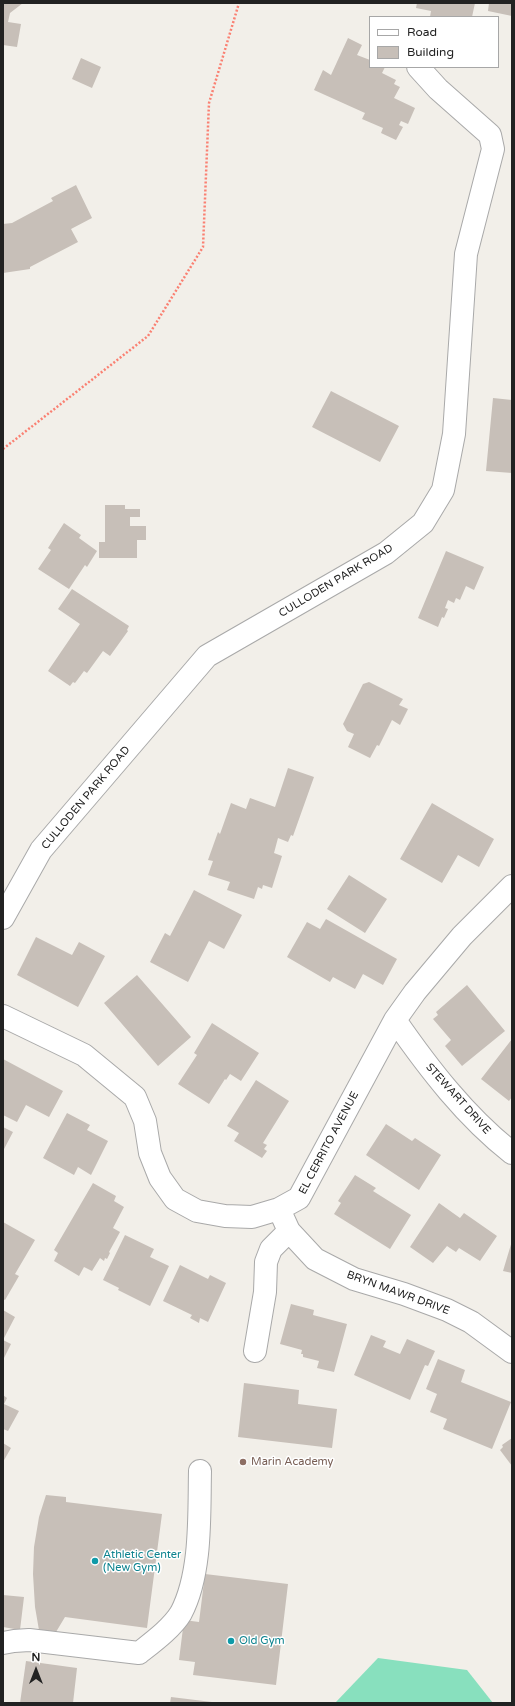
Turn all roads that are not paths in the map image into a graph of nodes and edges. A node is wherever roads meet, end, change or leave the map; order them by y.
1 (419, 68) edge
2 (512, 886) edge
3 (3, 918) edge
4 (3, 1016) edge
5 (395, 1020) junction
6 (512, 1154) edge
7 (280, 1208) junction
8 (289, 1231) junction
9 (503, 1336) edge
10 (255, 1351) dead end
11 (512, 1352) edge
12 (200, 1471) dead end
13 (3, 1644) edge

1 - 3 street, CULLODEN PARK ROAD
2 - 5 street, EL CERRITO AVENUE
4 - 7 street, EL CERRITO AVENUE
5 - 6 street, STEWART DRIVE
5 - 7 street, EL CERRITO AVENUE
7 - 8 street, BRYN MAWR DRIVE
8 - 9 street, BRYN MAWR DRIVE
8 - 10 street
9 - 11 street, BRYN MAWR DRIVE
12 - 13 street

